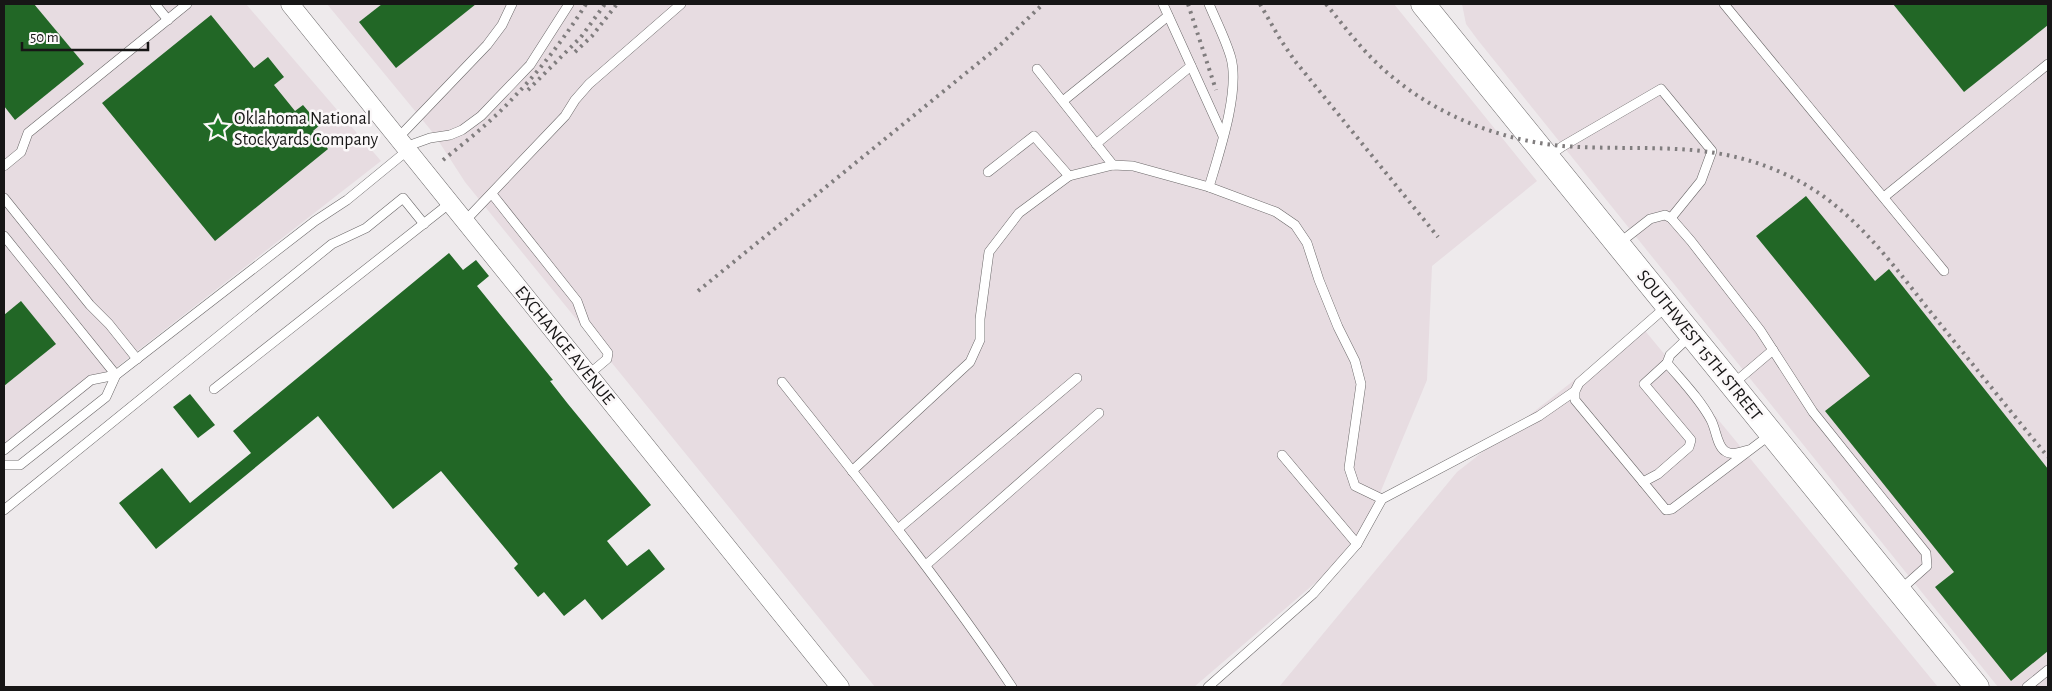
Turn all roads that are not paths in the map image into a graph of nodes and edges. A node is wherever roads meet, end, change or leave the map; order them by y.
1 (155, 4) edge
2 (187, 4) edge
3 (290, 4) edge
4 (512, 4) edge
5 (569, 4) edge
6 (681, 4) edge
7 (1164, 4) edge
8 (1209, 4) edge
9 (1423, 4) edge
10 (1724, 4) edge
11 (1168, 16) junction
12 (168, 20) junction
13 (2048, 64) edge
14 (1191, 66) junction
15 (1038, 69) dead end
16 (1063, 101) junction
17 (1223, 137) junction
18 (1096, 144) junction
19 (404, 145) junction
20 (1547, 157) junction
21 (4, 166) edge
22 (1113, 166) junction
23 (988, 172) dead end
24 (1069, 176) junction
25 (1209, 187) junction
26 (492, 194) junction
27 (1884, 197) junction
28 (4, 198) edge
29 (450, 203) junction
30 (1670, 218) junction
31 (465, 221) junction
32 (424, 224) junction
33 (4, 236) edge
34 (1618, 245) junction
35 (1944, 271) dead end
36 (1668, 306) junction
37 (1691, 335) junction
38 (1772, 350) junction
39 (137, 359) junction
40 (1667, 363) junction
41 (116, 375) junction
42 (588, 375) junction
43 (1077, 378) dead end
44 (782, 382) dead end
45 (1732, 385) junction
46 (214, 389) dead end
47 (1575, 391) junction
48 (1099, 413) dead end
49 (1771, 434) junction
50 (4, 450) edge
51 (1748, 450) junction
52 (1282, 455) dead end
53 (4, 465) edge
54 (852, 471) junction
55 (1643, 482) junction
56 (1382, 499) junction
57 (4, 510) edge
58 (898, 529) junction
59 (1357, 544) junction
60 (926, 565) junction
61 (1899, 591) junction
62 (2048, 670) edge
63 (840, 687) edge
64 (1012, 687) edge
65 (1208, 687) edge
66 (1977, 687) edge
67 (2027, 687) edge

1 - 12 lane
2 - 12 lane
3 - 19 street, EXCHANGE AVENUE
4 - 19 lane
5 - 19 lane
6 - 26 lane
7 - 11 lane
8 - 17 lane
9 - 20 main road, SOUTHWEST 15TH STREET
10 - 27 lane
11 - 14 lane
11 - 16 lane
12 - 21 lane
13 - 27 lane
14 - 17 lane
14 - 18 lane
15 - 16 lane
16 - 18 lane
17 - 25 lane
18 - 22 lane
19 - 29 street, EXCHANGE AVENUE
19 - 39 lane
20 - 30 lane
20 - 34 main road, SOUTHWEST 15TH STREET
22 - 24 lane
22 - 25 lane
23 - 24 lane
24 - 54 lane
25 - 56 lane
26 - 31 lane
26 - 42 lane
27 - 35 lane
28 - 39 lane
29 - 31 street, EXCHANGE AVENUE
29 - 32 lane
30 - 34 lane
30 - 38 lane
31 - 42 street, EXCHANGE AVENUE
32 - 46 lane
32 - 57 lane
33 - 41 lane
34 - 36 main road, SOUTHWEST 15TH STREET
36 - 37 main road, SOUTHWEST 15TH STREET
36 - 47 lane
37 - 40 lane
37 - 45 main road, SOUTHWEST 15TH STREET
38 - 45 lane
38 - 61 lane
39 - 41 lane
40 - 51 lane
40 - 55 lane
41 - 50 lane
41 - 53 lane
42 - 63 street, EXCHANGE AVENUE
43 - 58 lane
44 - 54 lane
45 - 49 main road, SOUTHWEST 15TH STREET
47 - 55 lane
47 - 56 lane
48 - 60 lane
49 - 51 lane
49 - 61 main road, SOUTHWEST 15TH STREET
51 - 55 lane
52 - 59 lane
54 - 58 lane
56 - 59 lane
58 - 60 lane
59 - 65 lane
60 - 64 lane
61 - 66 main road, SOUTHWEST 15TH STREET
62 - 67 lane

